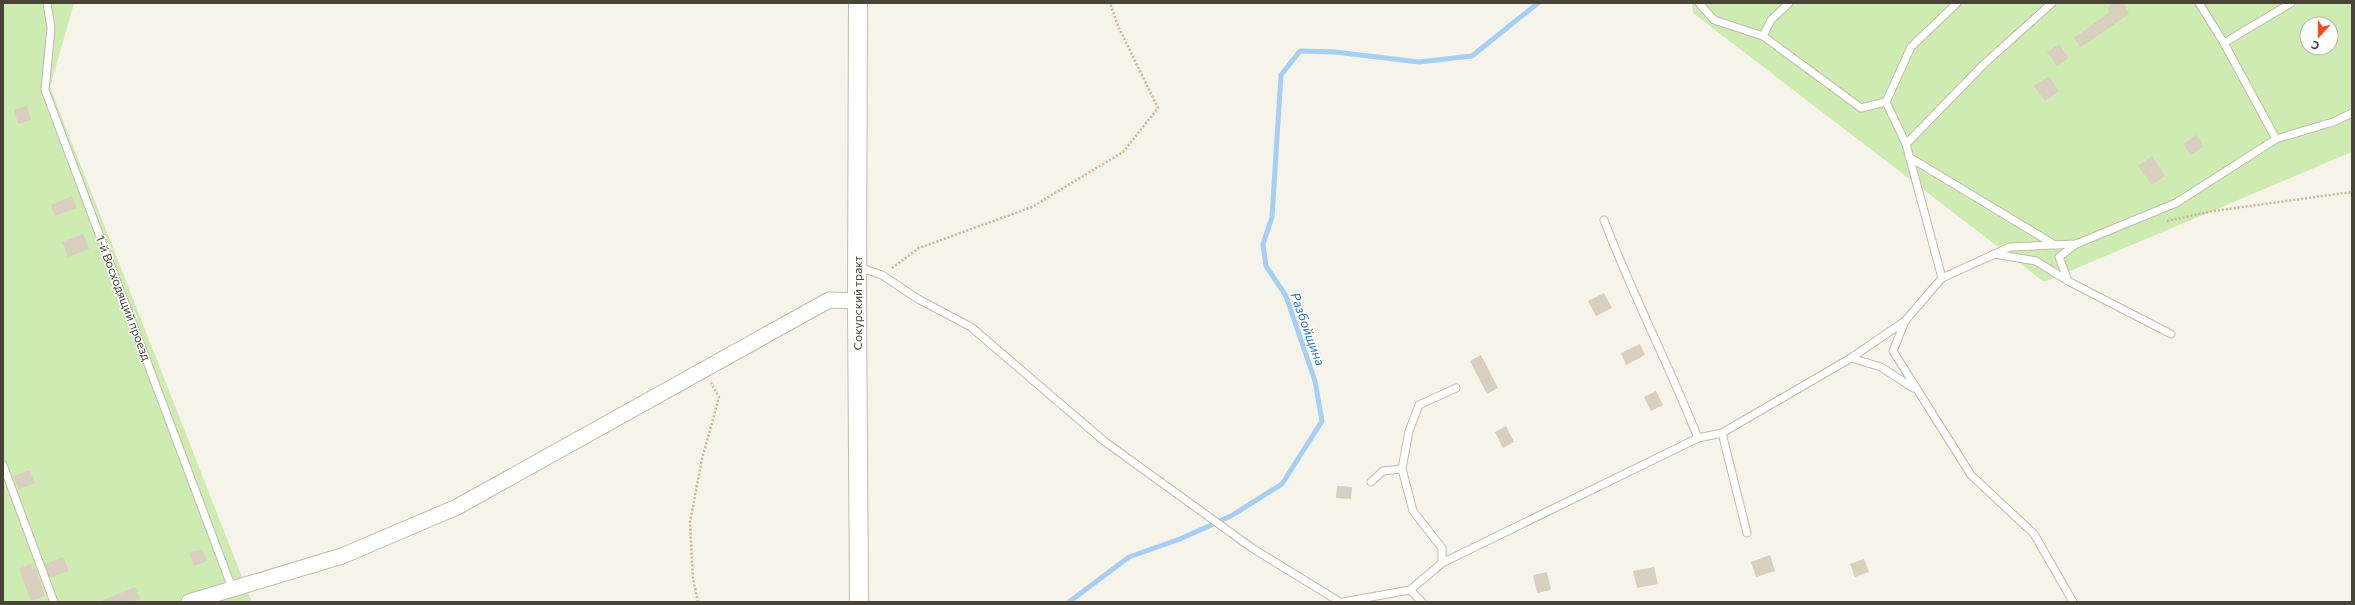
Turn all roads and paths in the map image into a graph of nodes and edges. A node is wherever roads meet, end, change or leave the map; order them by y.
1 (47, 3) edge
2 (858, 3) edge
3 (1110, 3) edge
4 (1699, 3) edge
5 (1789, 3) edge
6 (1957, 3) edge
7 (2052, 3) edge
8 (2199, 3) edge
9 (2291, 3) edge
10 (1763, 36) junction
11 (2224, 43) junction
12 (1886, 102) junction
13 (2352, 113) edge
14 (2276, 139) junction
15 (1906, 144) junction
16 (1909, 156) junction
17 (2352, 192) edge
18 (1604, 220) dead end
19 (2160, 222) dead end
20 (2076, 244) junction
21 (2055, 245) junction
22 (1995, 254) junction
23 (858, 266) junction
24 (882, 275) junction
25 (1942, 278) junction
26 (2068, 281) junction
27 (857, 301) junction
28 (1905, 321) junction
29 (2171, 334) dead end
30 (1851, 358) junction
31 (703, 368) junction
32 (1456, 388) dead end
33 (1915, 389) junction
34 (1722, 433) junction
35 (1698, 438) junction
36 (3, 465) edge
37 (1402, 469) junction
38 (1371, 482) dead end
39 (1747, 533) dead end
40 (1442, 563) junction
41 (232, 588) junction
42 (1410, 590) junction
43 (54, 602) edge
44 (189, 602) edge
45 (698, 602) edge
46 (859, 602) edge
47 (1340, 602) edge
48 (1344, 602) edge
49 (1422, 602) edge
50 (2073, 602) edge

1 - 41 lane, 1-й Восходящий проезд
2 - 23 street, Сокурский тракт
3 - 24 path
4 - 10 lane
5 - 10 lane
6 - 12 lane
7 - 15 lane
8 - 11 lane
9 - 11 lane
10 - 12 lane
11 - 14 lane
12 - 15 lane
13 - 14 lane
14 - 20 lane
15 - 16 lane
16 - 21 lane
16 - 25 lane
17 - 19 path
18 - 35 lane
20 - 21 lane
20 - 26 lane
21 - 22 lane
22 - 25 lane
22 - 26 lane
23 - 24 lane
23 - 27 street, Сокурский тракт
24 - 47 lane
25 - 28 lane
26 - 29 lane
27 - 31 street
27 - 46 street, Сокурский тракт
28 - 30 lane
28 - 33 lane
30 - 33 lane
30 - 34 lane
31 - 41 street
31 - 45 path
32 - 37 lane
33 - 50 lane
34 - 35 lane
34 - 39 lane
35 - 40 lane
36 - 43 lane
37 - 38 lane
37 - 40 lane
40 - 42 lane
41 - 44 street
42 - 48 lane
42 - 49 lane

